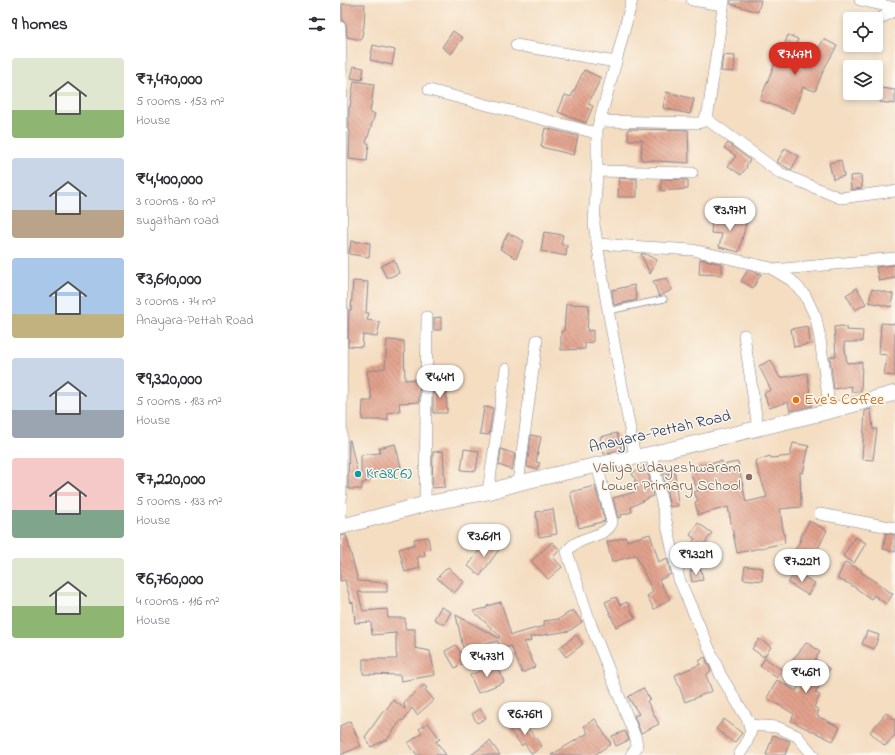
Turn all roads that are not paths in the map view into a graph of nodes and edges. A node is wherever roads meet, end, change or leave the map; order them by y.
1 (632, 0) edge
2 (692, 0) edge
3 (860, 0) edge
4 (724, 2) edge
5 (895, 9) edge
6 (883, 17) edge
7 (340, 28) edge
8 (516, 45) dead end
9 (616, 62) junction
10 (429, 90) dead end
11 (705, 118) junction
12 (597, 128) junction
13 (597, 171) junction
14 (692, 173) dead end
15 (895, 191) edge
16 (597, 244) junction
17 (895, 258) edge
18 (774, 270) junction
19 (664, 298) dead end
20 (608, 311) junction
21 (427, 317) dead end
22 (744, 334) dead end
23 (537, 340) dead end
24 (506, 369) dead end
25 (895, 393) edge
26 (830, 411) junction
27 (758, 429) junction
28 (651, 454) junction
29 (635, 457) junction
30 (597, 465) junction
31 (518, 483) junction
32 (488, 492) junction
33 (424, 504) junction
34 (820, 514) dead end
35 (340, 527) edge
36 (895, 528) edge
37 (749, 725) junction
38 (631, 755) edge
39 (739, 755) edge
40 (813, 755) edge

1 - 9 street
2 - 4 street
3 - 5 street
4 - 11 street
5 - 6 street
7 - 35 street
8 - 9 street
9 - 12 street
10 - 12 street
11 - 12 street
11 - 15 street
12 - 13 street
13 - 14 street
13 - 16 street
16 - 18 street
16 - 20 street
17 - 18 street
18 - 26 street
19 - 20 lane
20 - 29 street
21 - 33 street
22 - 27 street
23 - 31 street
24 - 32 street
25 - 26 main road, Anayara-Pettah Road
26 - 27 main road, Anayara-Pettah Road
27 - 28 main road, Anayara-Pettah Road
28 - 29 main road, Anayara-Pettah Road
28 - 37 street
29 - 30 main road, Anayara-Pettah Road
30 - 31 main road, Anayara-Pettah Road
30 - 38 street
31 - 32 main road, Anayara-Pettah Road
32 - 33 main road, Anayara-Pettah Road
33 - 35 main road, Anayara-Pettah Road
34 - 36 street
37 - 39 street
37 - 40 street

